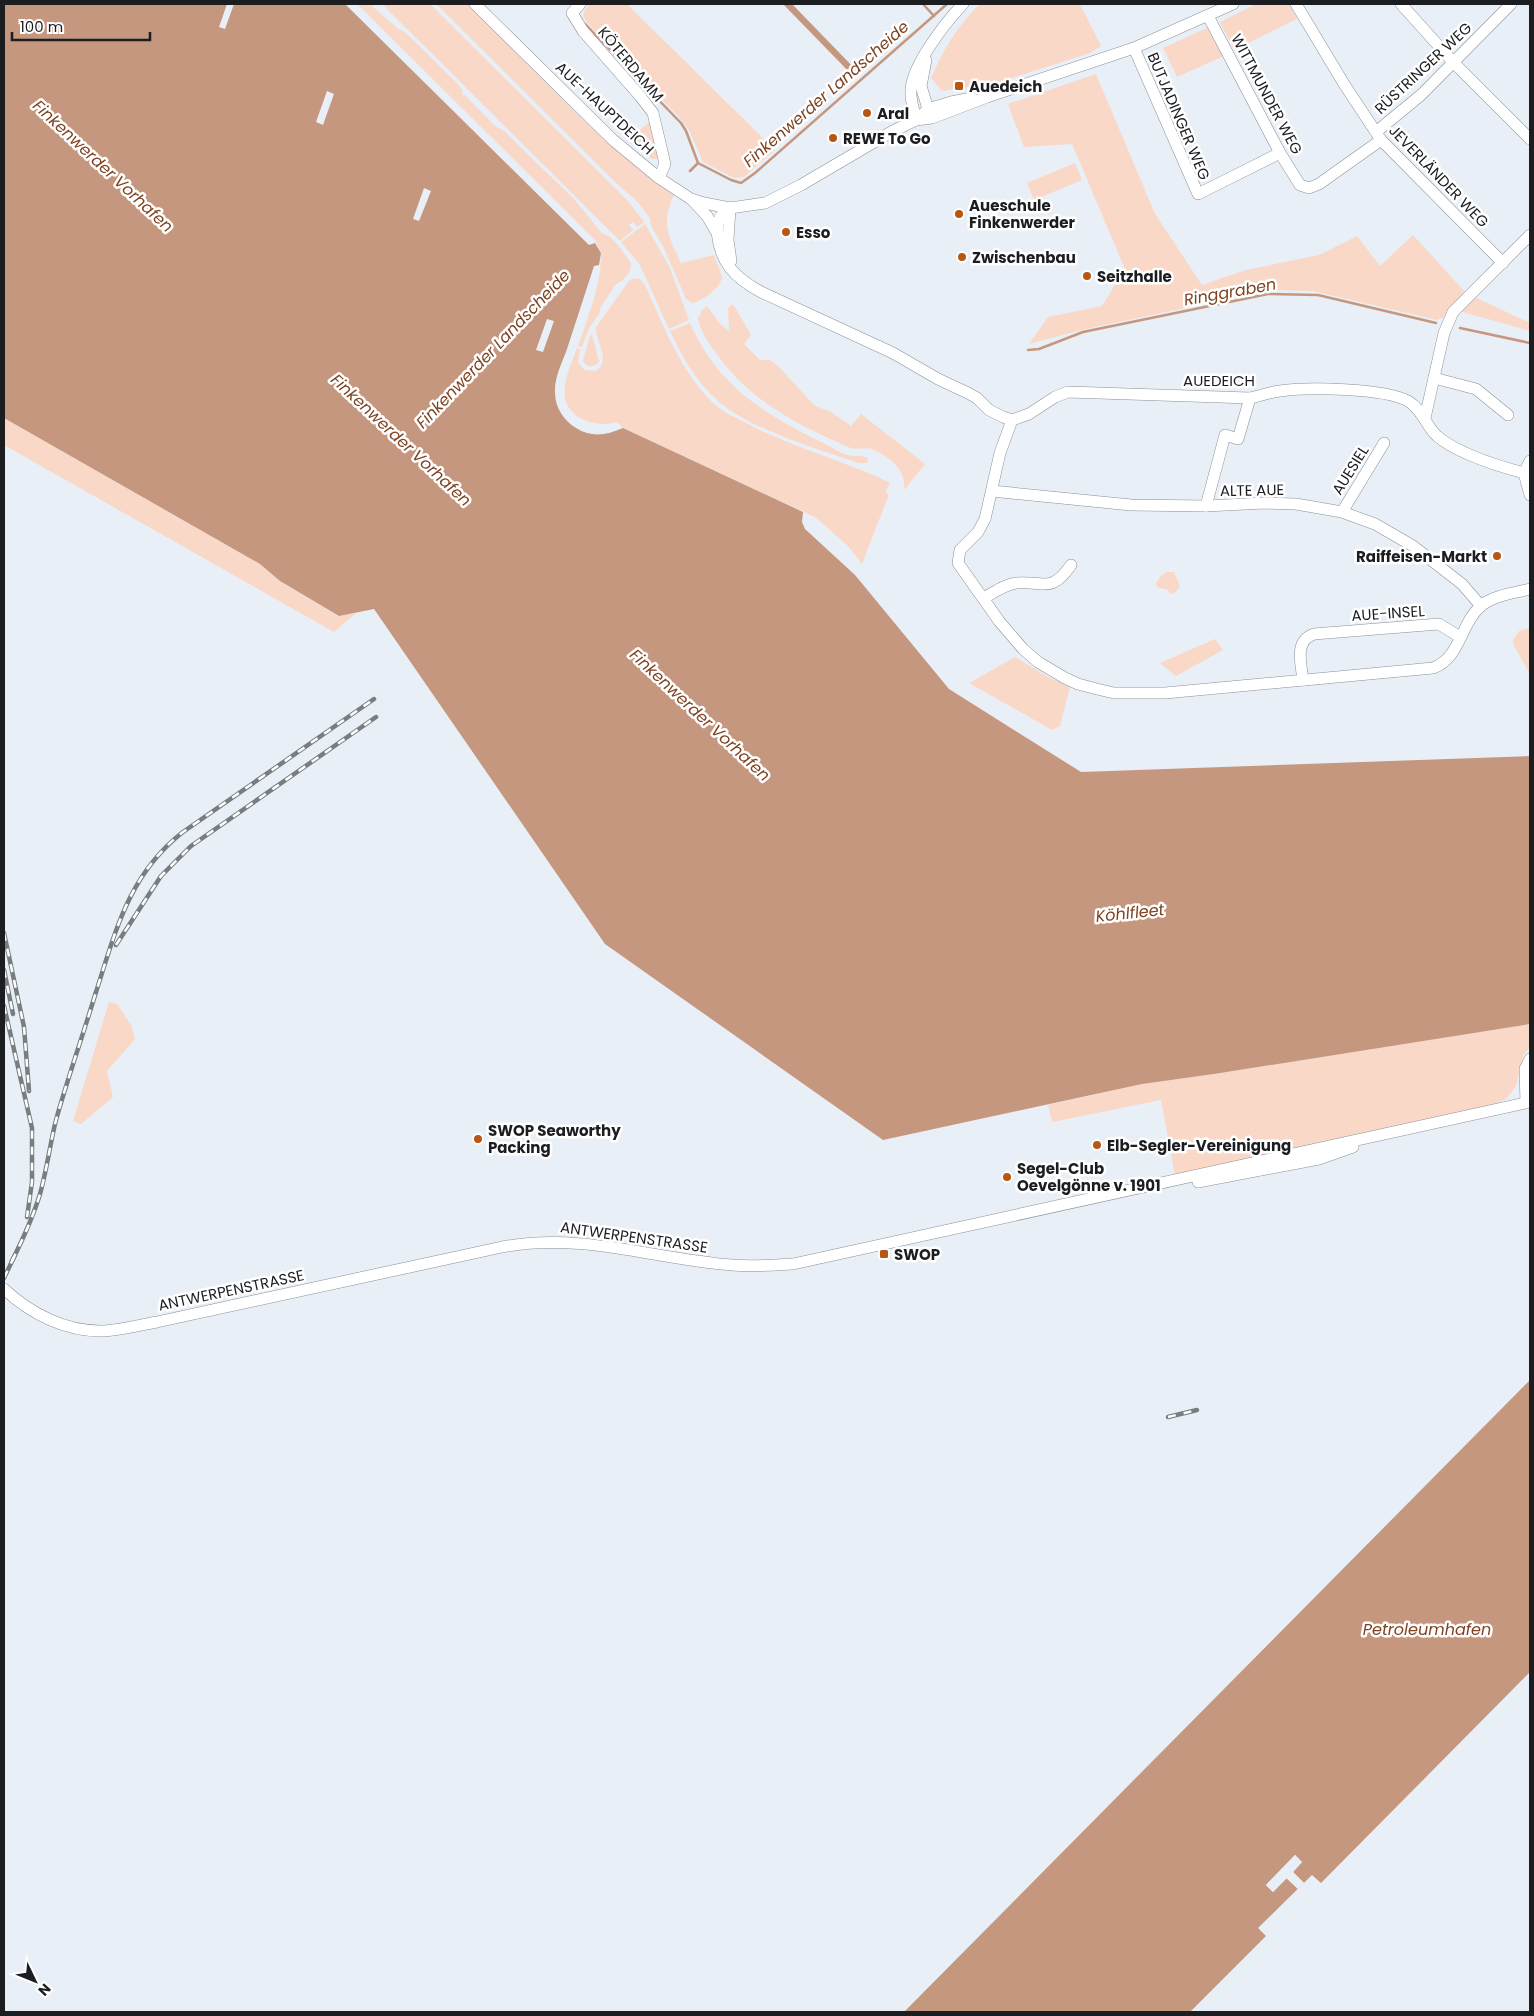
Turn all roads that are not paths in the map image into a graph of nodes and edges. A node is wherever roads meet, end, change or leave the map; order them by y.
1 (475, 4) edge
2 (580, 4) edge
3 (962, 4) edge
4 (1233, 4) edge
5 (1296, 4) edge
6 (1401, 4) edge
7 (1511, 4) edge
8 (1208, 16) junction
9 (931, 47) junction
10 (1134, 48) junction
11 (1454, 63) junction
12 (987, 97) junction
13 (928, 109) junction
14 (916, 120) junction
15 (1379, 136) junction
16 (1530, 139) edge
17 (1280, 153) junction
18 (659, 178) junction
19 (1300, 185) joint
20 (691, 199) junction
21 (730, 208) junction
22 (718, 234) junction
23 (1530, 235) edge
24 (1503, 263) junction
25 (737, 275) junction
26 (1434, 378) junction
27 (1250, 398) junction
28 (1508, 415) dead end
29 (1425, 418) junction
30 (1012, 420) junction
31 (1384, 443) dead end
32 (1530, 462) edge
33 (1524, 472) junction
34 (992, 491) junction
35 (1530, 495) edge
36 (1206, 506) junction
37 (1342, 512) junction
38 (1071, 566) dead end
39 (1530, 589) edge
40 (984, 598) junction
41 (1482, 606) junction
42 (1460, 637) junction
43 (1302, 680) junction
44 (1530, 1060) edge
45 (1528, 1102) edge
46 (4, 1289) edge

1 - 18 street, AUE-HAUPTDEICH
2 - 18 street, KÖTERDAMM
3 - 9 street
4 - 8 street
5 - 15 street, JEVERLÄNDER WEG
6 - 11 street
7 - 11 street, RÜSTRINGER WEG
8 - 10 street
8 - 17 street, WITTMUNDER WEG
9 - 13 street
9 - 14 street
10 - 12 street
10 - 17 street, BUTJADINGER WEG
11 - 15 street, RÜSTRINGER WEG
11 - 16 street
12 - 13 street
12 - 14 street
13 - 14 street
14 - 21 street
15 - 19 street, RÜSTRINGER WEG
15 - 24 street, JEVERLÄNDER WEG
17 - 19 street, WITTMUNDER WEG
18 - 20 street, AUE-HAUPTDEICH
20 - 21 street, AUE-HAUPTDEICH
20 - 22 street
21 - 22 street
21 - 25 street
22 - 25 street
23 - 24 street
24 - 26 street
25 - 30 street
26 - 28 street
26 - 29 street
27 - 29 street, AUEDEICH
27 - 30 street, AUEDEICH
27 - 36 street
29 - 33 street, AUEDEICH
30 - 34 street
31 - 37 street, AUESIEL
32 - 33 street
33 - 35 street
34 - 36 street, ALTE AUE
34 - 40 street
36 - 37 street, ALTE AUE
37 - 41 street, ALTE AUE
38 - 40 street
39 - 41 street
40 - 43 street
41 - 42 street
42 - 43 street
42 - 43 street, AUE-INSEL
44 - 45 street
45 - 46 street, ANTWERPENSTRASSE

